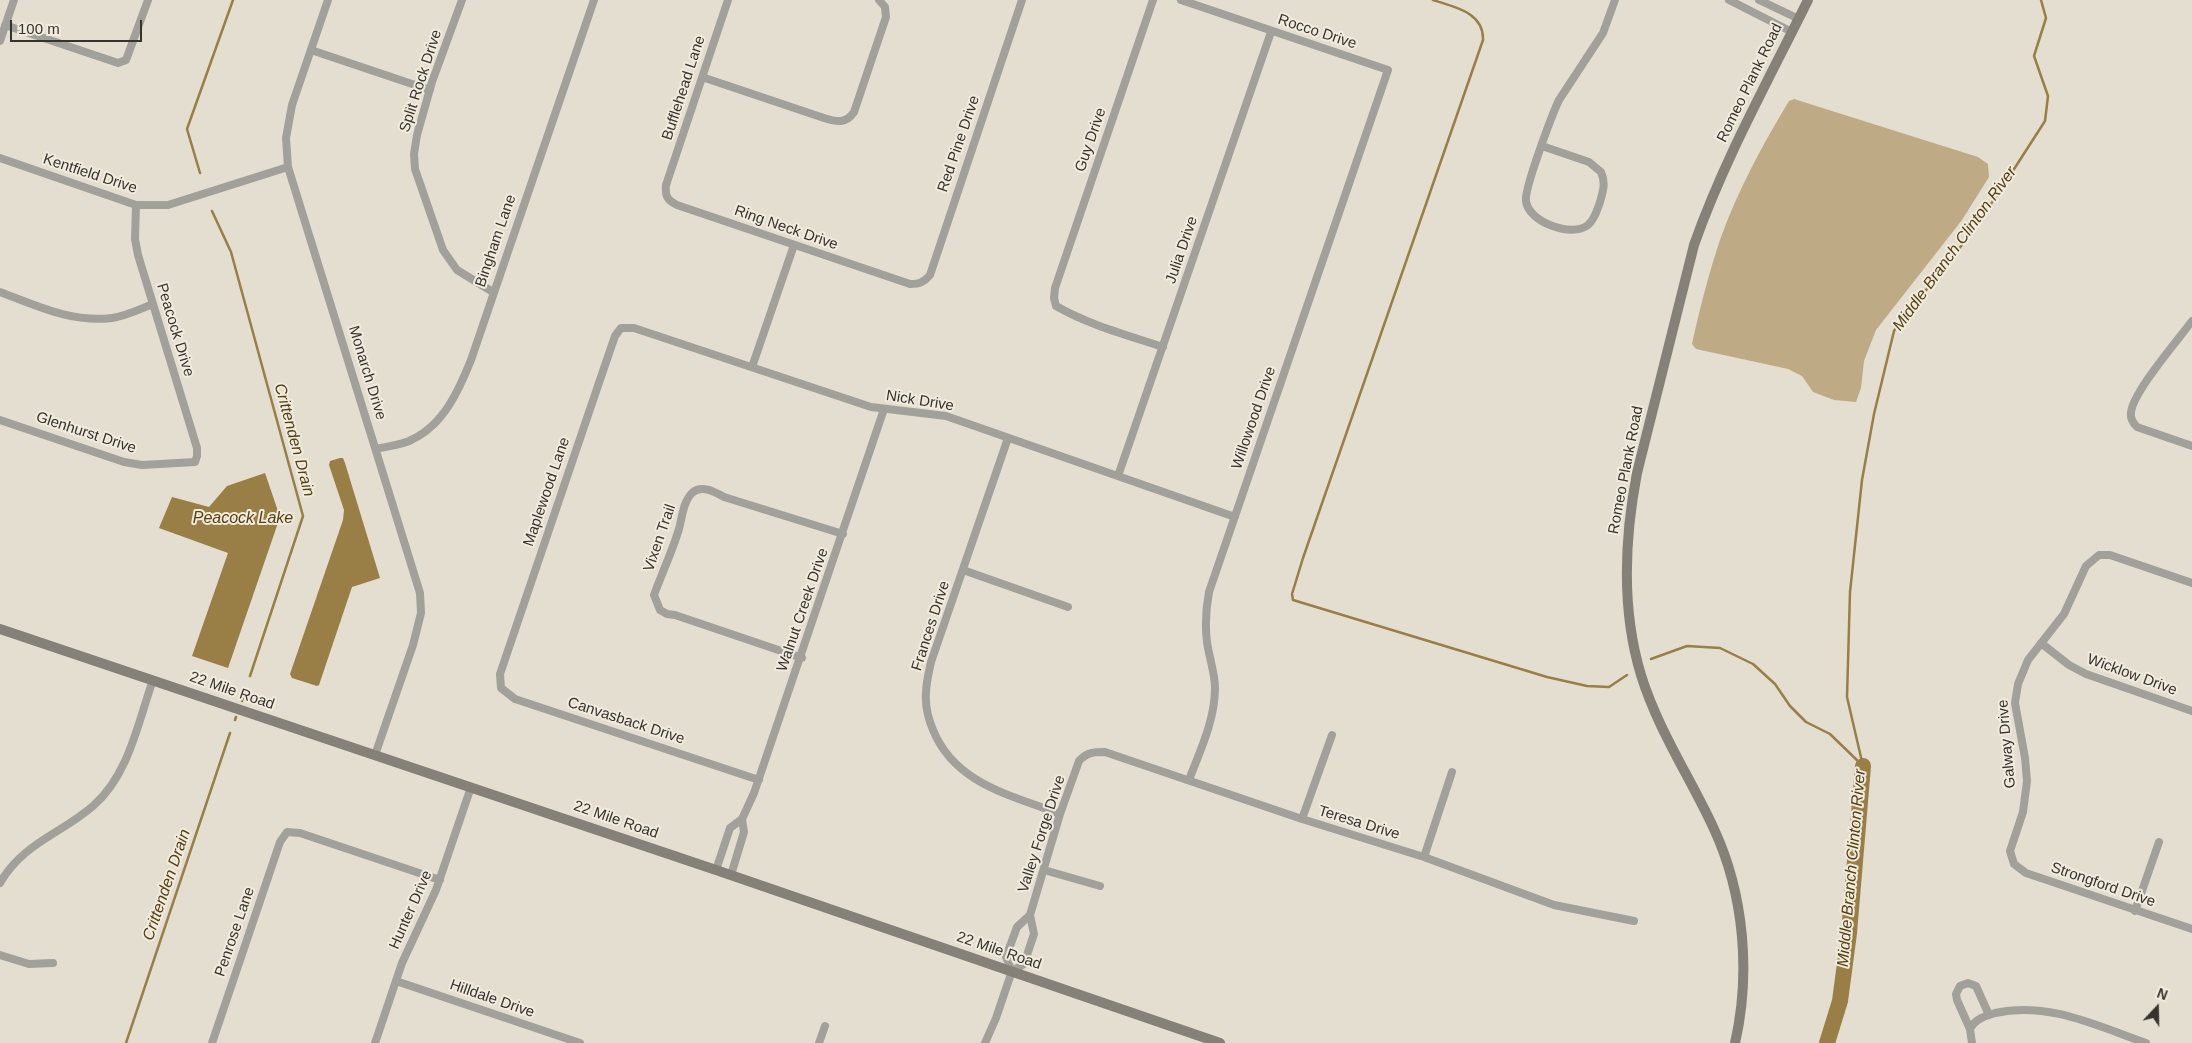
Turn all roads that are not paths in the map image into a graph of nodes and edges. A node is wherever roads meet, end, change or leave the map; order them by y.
1 (14, 0) edge
2 (148, 0) edge
3 (328, 0) edge
4 (462, 0) edge
5 (594, 0) edge
6 (728, 0) edge
7 (879, 0) edge
8 (1022, 0) edge
9 (1153, 0) edge
10 (1181, 0) edge
11 (1615, 0) edge
12 (1729, 0) edge
13 (1759, 0) edge
14 (1808, 0) edge
15 (1799, 19) junction
16 (5, 25) junction
17 (1271, 32) junction
18 (1792, 32) junction
19 (0, 41) edge
20 (311, 50) junction
21 (1388, 70) joint
22 (702, 77) junction
23 (430, 90) junction
24 (1542, 146) junction
25 (0, 158) edge
26 (288, 167) junction
27 (666, 186) joint
28 (136, 204) junction
29 (794, 245) junction
30 (910, 284) joint
31 (0, 292) edge
32 (493, 292) junction
33 (153, 304) junction
34 (2192, 321) edge
35 (628, 326) joint
36 (1163, 347) junction
37 (752, 367) junction
38 (884, 409) junction
39 (0, 420) edge
40 (1008, 438) junction
41 (2192, 446) edge
42 (376, 450) junction
43 (195, 462) joint
44 (1118, 476) junction
45 (1235, 516) junction
46 (843, 534) junction
47 (963, 570) junction
48 (2192, 583) edge
49 (1068, 607) dead end
50 (0, 629) edge
51 (2041, 643) junction
52 (802, 658) junction
53 (500, 674) joint
54 (153, 680) junction
55 (2192, 711) edge
56 (1332, 735) dead end
57 (374, 755) junction
58 (1080, 761) joint
59 (1452, 772) dead end
60 (759, 780) junction
61 (1189, 780) junction
62 (471, 787) junction
63 (1060, 814) junction
64 (742, 819) junction
65 (1302, 819) junction
66 (2159, 842) dead end
67 (1424, 857) junction
68 (2011, 858) joint
69 (716, 870) junction
70 (1044, 870) junction
71 (731, 875) junction
72 (440, 880) junction
73 (0, 883) edge
74 (1100, 886) dead end
75 (2135, 911) junction
76 (1030, 915) junction
77 (1634, 921) dead end
78 (2192, 929) edge
79 (0, 956) edge
80 (53, 963) dead end
81 (1012, 971) junction
82 (396, 981) junction
83 (1989, 1015) junction
84 (825, 1026) dead end
85 (1970, 1029) junction
86 (212, 1043) edge
87 (375, 1043) edge
88 (580, 1043) edge
89 (819, 1043) edge
90 (985, 1043) edge
91 (1220, 1043) edge
92 (1735, 1043) edge
93 (1972, 1043) edge
94 (2146, 1043) edge

1 - 16 street
2 - 16 street
3 - 20 street, Monarch Drive
4 - 23 street, Split Rock Drive
5 - 32 street, Bingham Lane
6 - 22 street, Bufflehead Lane
7 - 22 street
8 - 30 street, Red Pine Drive
9 - 36 street, Guy Drive
10 - 17 street, Rocco Drive
11 - 24 street
12 - 18 street
13 - 15 street
14 - 15 street, Romeo Plank Road
15 - 18 street, Romeo Plank Road
16 - 19 street
17 - 21 street, Rocco Drive
17 - 36 street, Julia Drive
18 - 92 street, Romeo Plank Road
20 - 23 street
20 - 26 street, Monarch Drive
21 - 45 street, Willowood Drive
22 - 27 street, Bufflehead Lane
23 - 32 street, Split Rock Drive
24 - 24 street
25 - 28 street, Kentfield Drive
26 - 28 street, Kentfield Drive
26 - 42 street, Monarch Drive
27 - 29 street, Ring Neck Drive
28 - 33 street, Peacock Drive
29 - 30 street, Ring Neck Drive
29 - 37 street
31 - 33 street
32 - 42 street, Bingham Lane
33 - 43 street, Peacock Drive
34 - 41 street
35 - 37 street, Nick Drive
35 - 53 street, Maplewood Lane
36 - 44 street, Julia Drive
37 - 38 street, Nick Drive
38 - 40 street, Nick Drive
38 - 46 street, Walnut Creek Drive
39 - 43 street, Glenhurst Drive
40 - 44 street, Nick Drive
40 - 47 street, Frances Drive
42 - 57 street, Monarch Drive
44 - 45 street, Nick Drive
45 - 61 street, Willowood Drive
46 - 52 street, Walnut Creek Drive
46 - 52 street, Vixen Trail
47 - 49 street
47 - 63 street, Frances Drive
48 - 51 street, Galway Drive
50 - 54 street, 22 Mile Road
51 - 55 street, Wicklow Drive
51 - 68 street, Galway Drive
52 - 60 street, Walnut Creek Drive
53 - 60 street, Canvasback Drive
54 - 57 street, 22 Mile Road
54 - 73 street
56 - 65 street
57 - 62 street, 22 Mile Road
58 - 61 street, Teresa Drive
58 - 63 street, Valley Forge Drive
59 - 67 street
60 - 64 street, Walnut Creek Drive
61 - 65 street, Teresa Drive
62 - 69 street, 22 Mile Road
62 - 72 street, Hunter Drive
63 - 70 street, Valley Forge Drive
64 - 69 street, Walnut Creek Drive
64 - 71 street, Walnut Creek Drive
65 - 67 street, Teresa Drive
66 - 75 street
67 - 77 street, Teresa Drive
68 - 75 street, Strongford Drive
69 - 71 street, 22 Mile Road
70 - 74 street
70 - 76 street, Valley Forge Drive
71 - 81 street, 22 Mile Road
72 - 82 street, Hunter Drive
72 - 86 street, Penrose Lane
75 - 78 street, Strongford Drive
76 - 81 street, Valley Forge Drive
76 - 81 street, Valley Forge Drive
79 - 80 street
81 - 90 street, Valley Forge Drive
81 - 91 street, 22 Mile Road
82 - 87 street, Hunter Drive
82 - 88 street, Hilldale Drive
83 - 85 street
83 - 85 street
83 - 94 street
84 - 89 street
85 - 93 street

